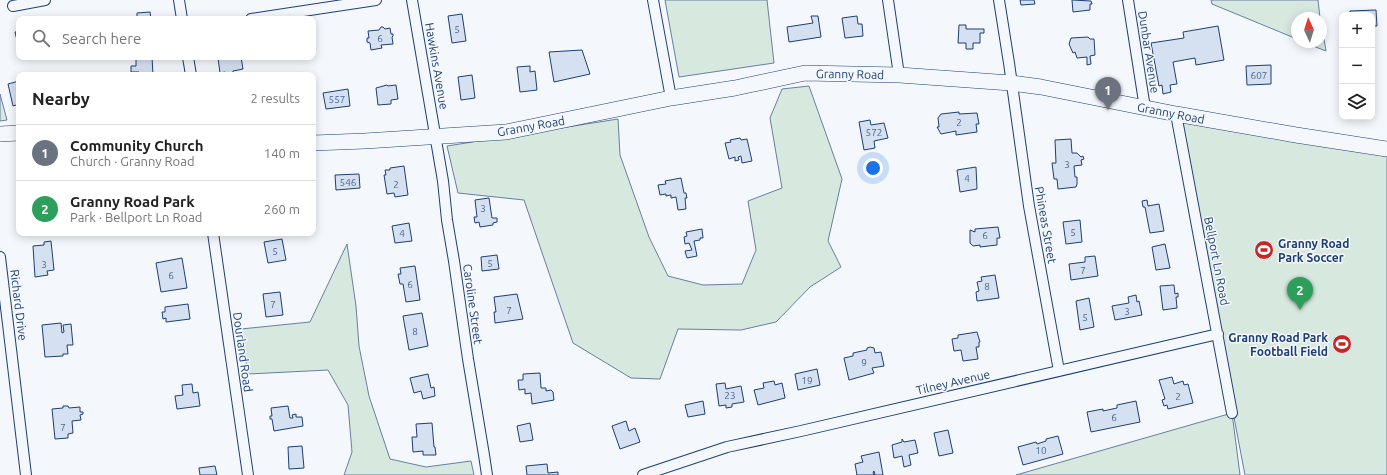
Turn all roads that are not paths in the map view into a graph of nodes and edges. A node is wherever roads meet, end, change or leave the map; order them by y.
1 (45, 0) edge
2 (179, 0) edge
3 (376, 0) edge
4 (412, 0) edge
5 (653, 0) edge
6 (888, 0) edge
7 (998, 0) edge
8 (1128, 0) edge
9 (13, 6) dead end
10 (182, 16) edge
11 (271, 16) edge
12 (188, 60) edge
13 (190, 72) edge
14 (899, 75) junction
15 (1011, 83) junction
16 (671, 98) junction
17 (1145, 108) junction
18 (1176, 114) junction
19 (16, 133) edge
20 (0, 134) edge
21 (436, 137) junction
22 (316, 143) edge
23 (1387, 149) edge
24 (213, 236) edge
25 (0, 257) edge
26 (1218, 334) junction
27 (1059, 371) junction
28 (1232, 413) dead end
29 (26, 475) edge
30 (248, 475) edge
31 (487, 475) edge
32 (642, 475) edge

1 - 9 street
2 - 10 street
3 - 11 street
4 - 21 street, Hawkins Avenue
5 - 16 street
6 - 14 street
7 - 15 street, Phineas Street
8 - 17 street, Dunbar Avenue
12 - 13 street
14 - 15 street, Granny Road
14 - 16 street, Granny Road
15 - 17 street, Granny Road
15 - 27 street, Phineas Street
16 - 21 street, Granny Road
17 - 18 street, Granny Road
18 - 23 street, Granny Road
18 - 26 street, Bellport Ln Road
19 - 20 street
21 - 22 street, Granny Road
21 - 31 street, Caroline Street
24 - 30 street, Dourland Road
25 - 29 street, Richard Drive
26 - 27 street, Tilney Avenue
26 - 28 street, Bellport Ln Road
27 - 32 street, Tilney Avenue

